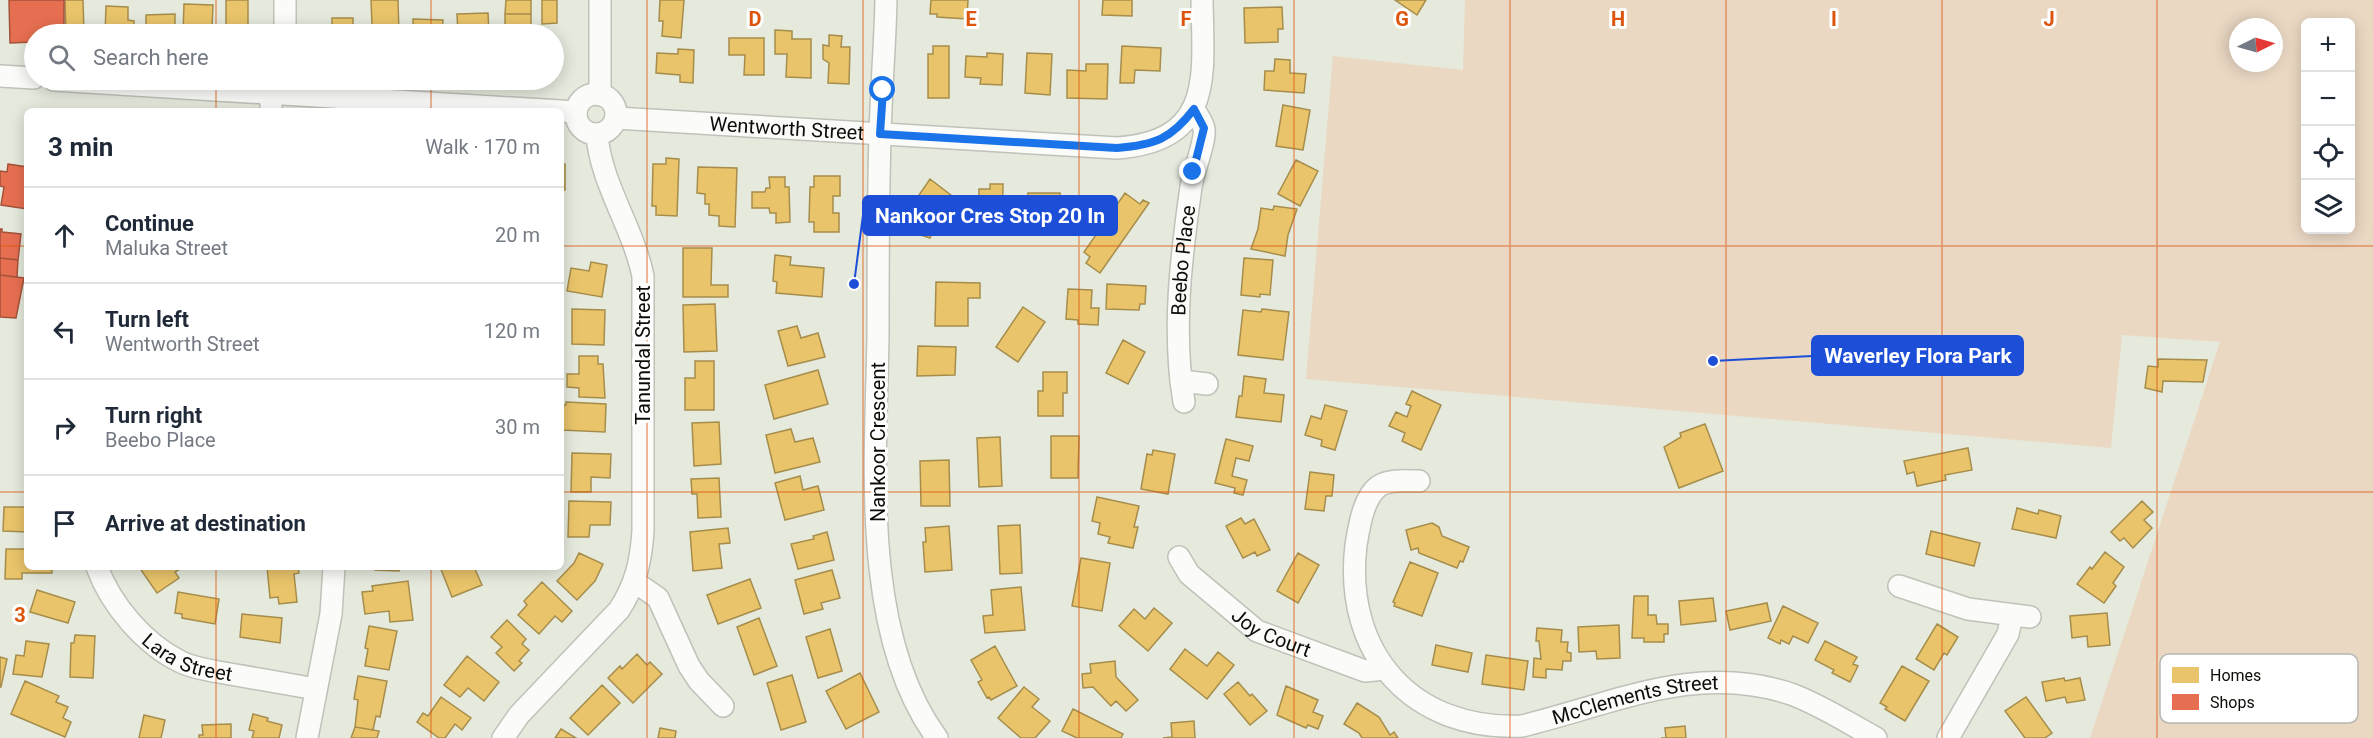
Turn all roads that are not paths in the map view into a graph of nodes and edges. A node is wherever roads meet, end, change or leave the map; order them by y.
1 (285, 0) edge
2 (600, 0) edge
3 (886, 0) edge
4 (1202, 0) edge
5 (285, 24) edge
6 (0, 76) edge
7 (24, 77) edge
8 (214, 90) edge
9 (278, 94) edge
10 (600, 95) junction
11 (510, 108) edge
12 (1194, 109) junction
13 (564, 111) edge
14 (576, 112) junction
15 (616, 118) junction
16 (597, 134) junction
17 (880, 134) junction
18 (1180, 381) junction
19 (1207, 384) dead end
20 (1184, 402) dead end
21 (1419, 481) dead end
22 (1179, 557) dead end
23 (99, 570) edge
24 (334, 570) edge
25 (635, 582) junction
26 (1899, 586) dead end
27 (1384, 669) junction
28 (316, 689) junction
29 (723, 706) dead end
30 (307, 738) edge
31 (503, 738) edge
32 (937, 738) edge
33 (1876, 738) edge
34 (1948, 738) edge

1 - 5 street
2 - 10 street
3 - 17 street, Nankoor Crescent
4 - 12 street
6 - 7 street
8 - 9 street
9 - 11 street
10 - 14 street
10 - 15 street
12 - 17 street, Wentworth Street
12 - 18 street, Beebo Place
13 - 14 street
14 - 16 street
15 - 16 street
15 - 17 street, Wentworth Street
16 - 25 street, Tanundal Street
17 - 32 street, Nankoor Crescent
18 - 19 street
18 - 20 street, Beebo Place
21 - 27 street, McClements Street
22 - 27 street, Joy Court
23 - 28 street, Lara Street
24 - 28 street
25 - 29 street
25 - 31 street, Tanundal Street
26 - 34 street
27 - 33 street, McClements Street
28 - 30 street

